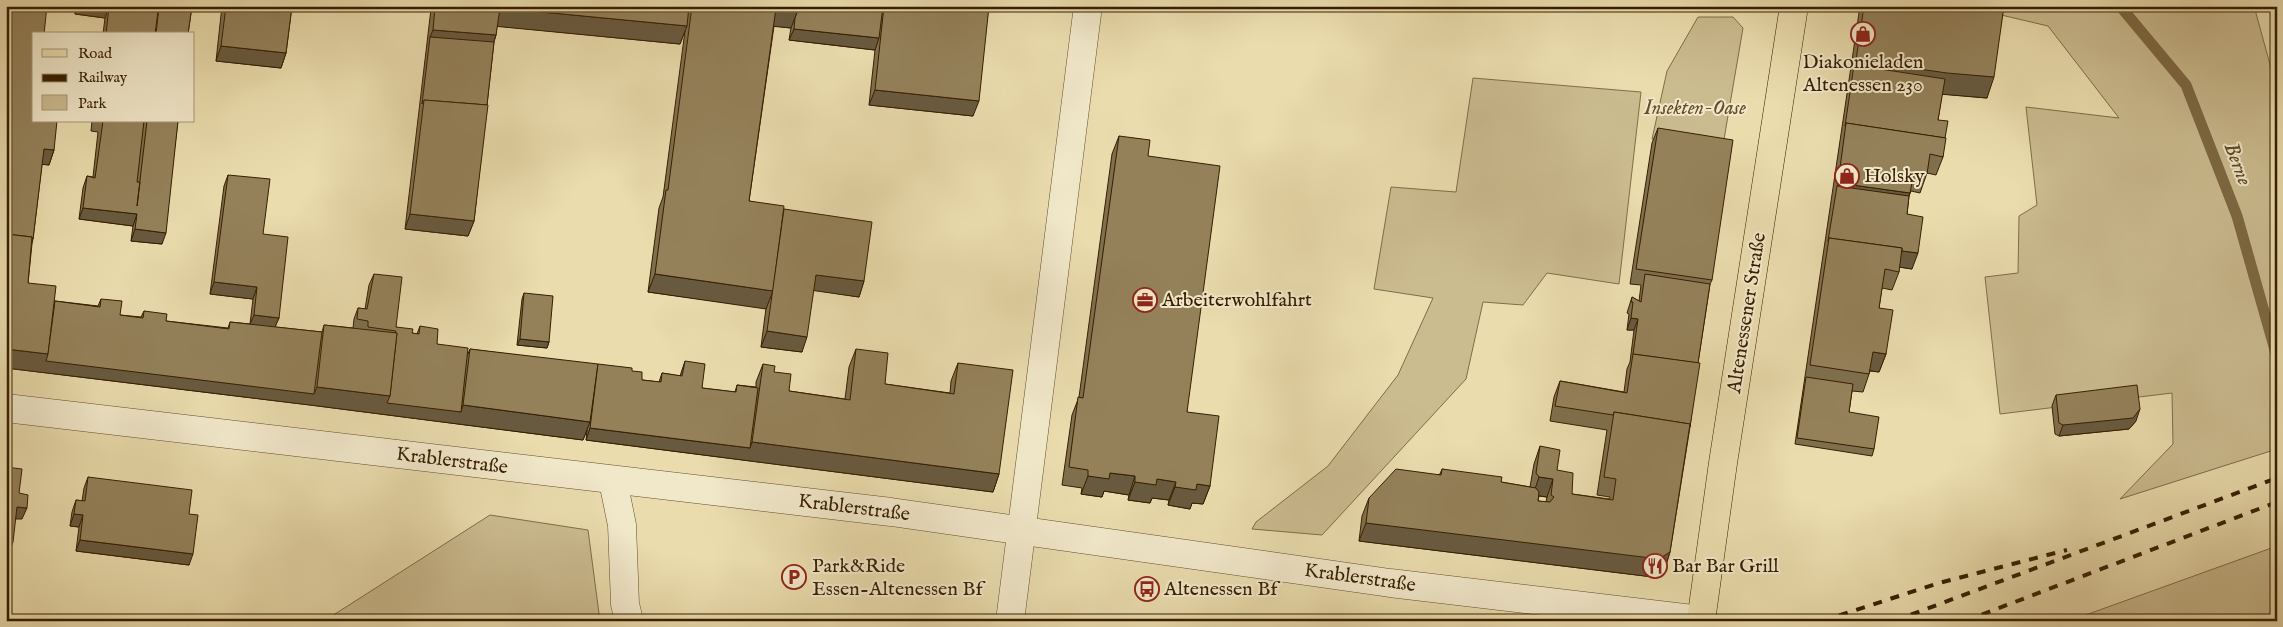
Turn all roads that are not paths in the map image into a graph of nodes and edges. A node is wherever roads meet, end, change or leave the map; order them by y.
1 (1088, 6) edge
2 (1794, 6) edge
3 (6, 408) edge
4 (613, 480) junction
5 (1020, 530) junction
6 (1701, 620) edge
7 (629, 621) edge
8 (1010, 621) edge

1 - 5 street
2 - 6 main road, Altenessener Straße
3 - 4 street, Krablerstraße
4 - 5 street, Krablerstraße
4 - 7 street
5 - 6 street, Krablerstraße
5 - 8 street

